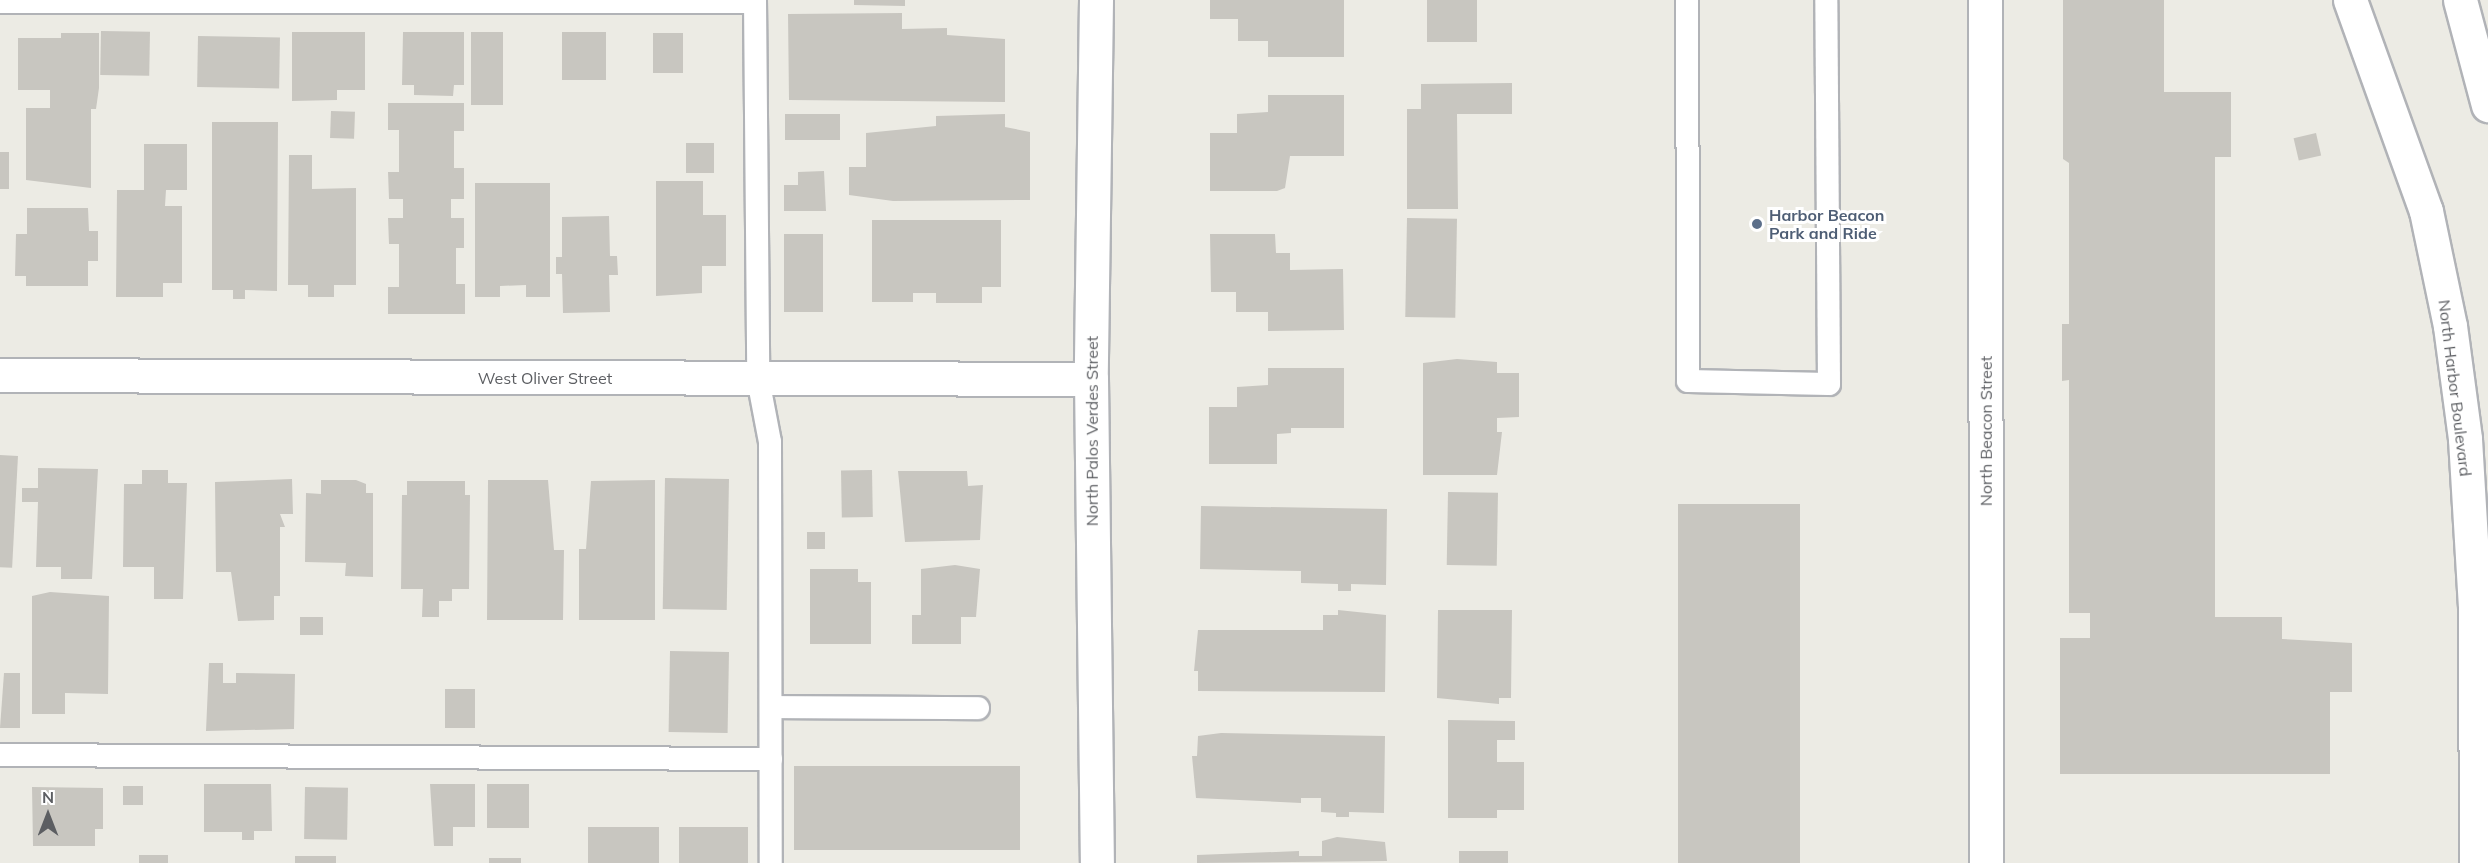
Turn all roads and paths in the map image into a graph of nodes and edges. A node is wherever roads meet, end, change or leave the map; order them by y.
1 (1096, 0) edge
2 (1688, 0) edge
3 (1826, 0) edge
4 (1985, 0) edge
5 (2350, 0) edge
6 (2460, 0) edge
7 (755, 1) edge
8 (0, 3) edge
9 (2488, 105) edge
10 (0, 375) edge
11 (758, 379) junction
12 (1091, 379) junction
13 (2480, 560) edge
14 (772, 706) junction
15 (978, 708) dead end
16 (0, 754) edge
17 (771, 759) junction
18 (771, 863) edge
19 (1097, 863) edge
20 (1986, 863) edge
21 (2475, 863) edge

1 - 12 street, North Palos Verdes Street
2 - 3 lane
4 - 20 street, North Beacon Street
5 - 13 street, North Harbor Boulevard
6 - 9 street
7 - 8 lane
7 - 11 lane
10 - 11 street, West Oliver Street
11 - 12 street, West Oliver Street
11 - 14 lane
12 - 19 street, North Palos Verdes Street
13 - 21 street, North Harbor Boulevard
14 - 15 lane
14 - 17 lane
16 - 17 lane
17 - 18 lane

